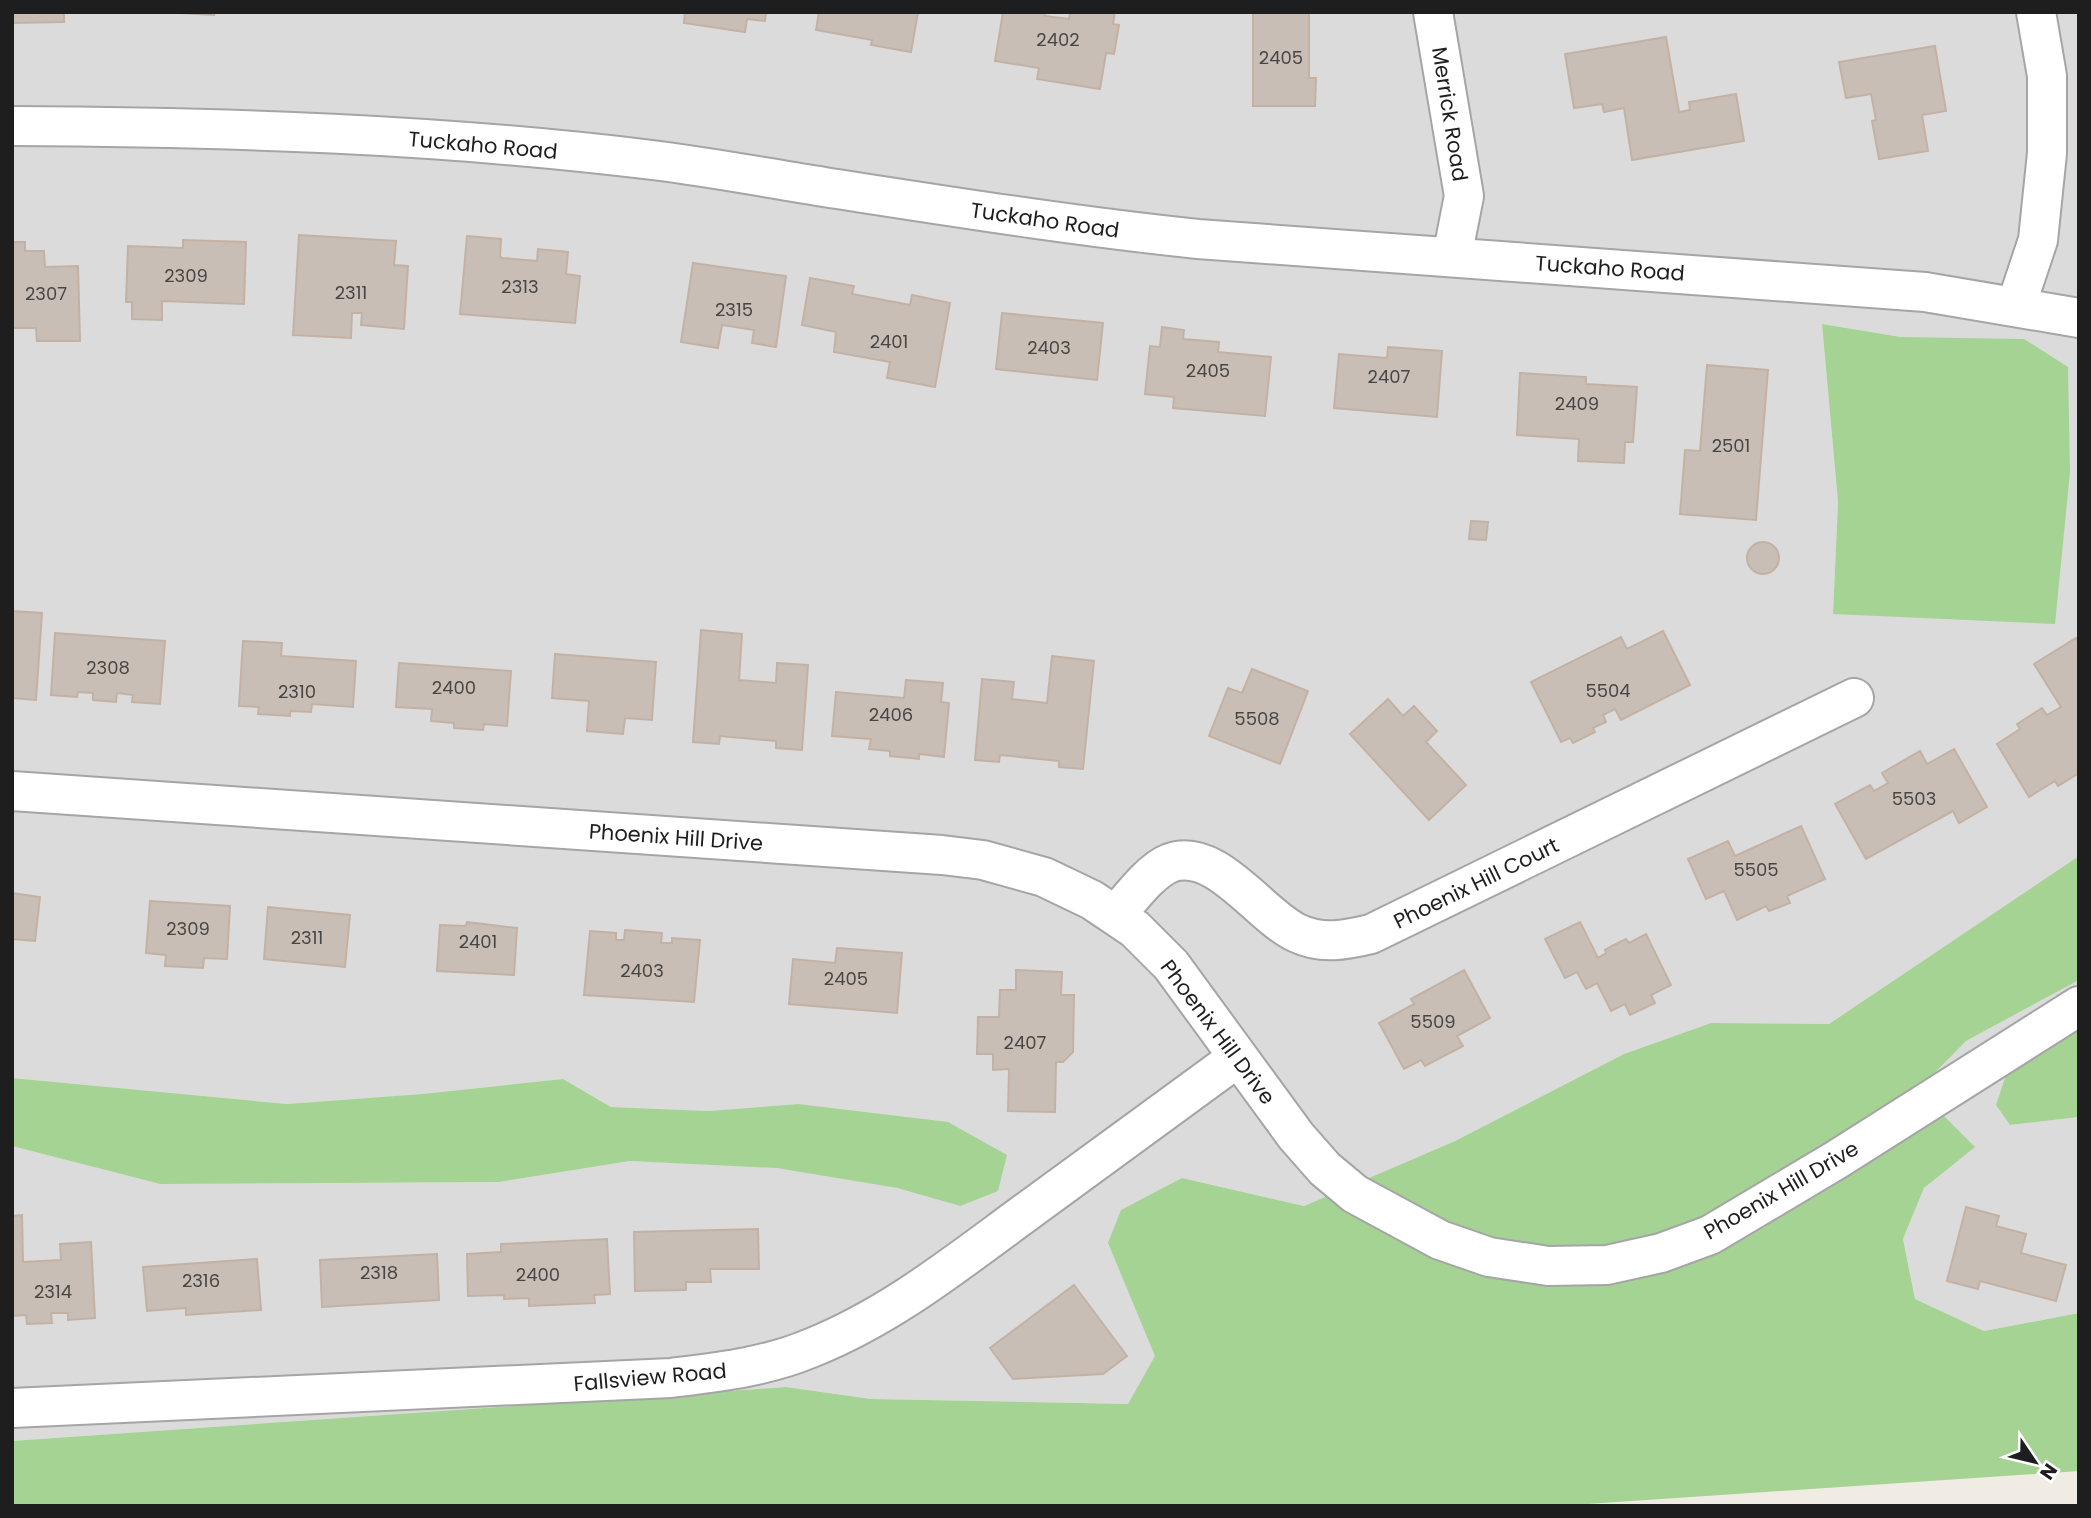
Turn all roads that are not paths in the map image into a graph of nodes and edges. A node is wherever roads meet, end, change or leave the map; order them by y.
1 (1433, 12) edge
2 (2036, 12) edge
3 (12, 126) edge
4 (1452, 257) junction
5 (2016, 306) junction
6 (2079, 318) edge
7 (1854, 698) dead end
8 (12, 791) edge
9 (1116, 915) junction
10 (2079, 1006) edge
11 (1237, 1058) junction
12 (12, 1408) edge

1 - 4 street, Merrick Road
2 - 5 street
3 - 4 street, Tuckaho Road
4 - 5 street, Tuckaho Road
5 - 6 street, Tuckaho Road
7 - 9 street, Phoenix Hill Court
8 - 9 street, Phoenix Hill Drive
9 - 11 street, Phoenix Hill Drive
10 - 11 street, Phoenix Hill Drive
11 - 12 street, Fallsview Road

